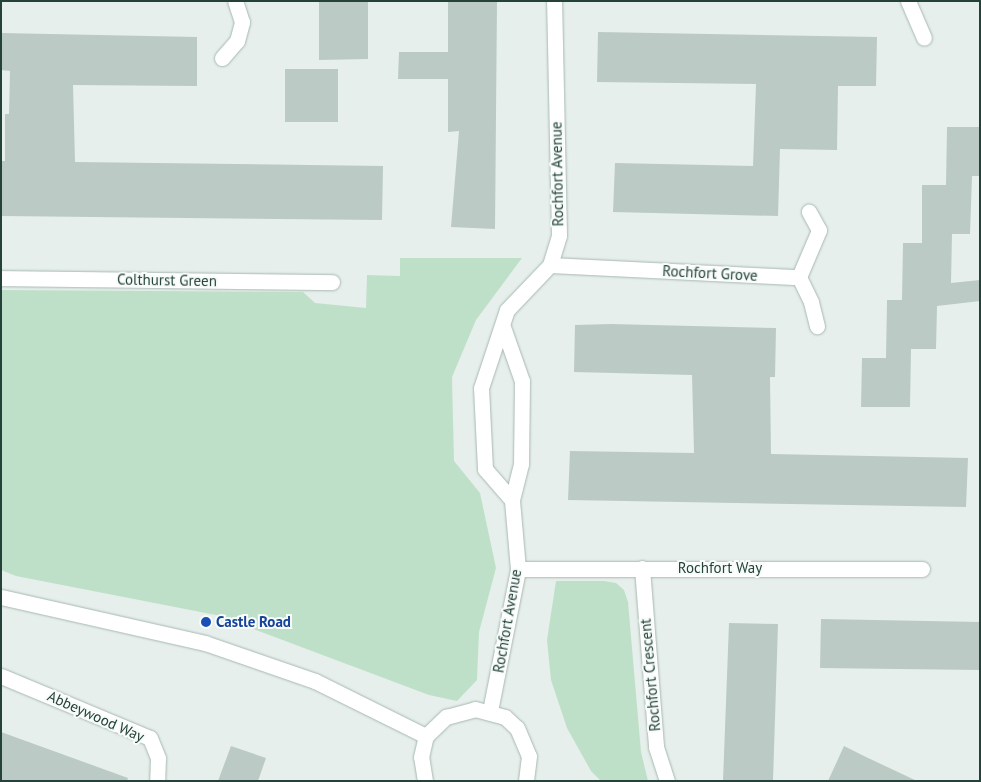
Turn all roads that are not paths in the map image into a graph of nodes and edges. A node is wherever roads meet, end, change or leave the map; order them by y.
1 (236, 1) edge
2 (554, 1) edge
3 (908, 1) edge
4 (924, 38) dead end
5 (222, 58) dead end
6 (809, 212) dead end
7 (550, 265) junction
8 (799, 277) junction
9 (1, 278) edge
10 (332, 282) dead end
11 (817, 326) dead end
12 (503, 327) junction
13 (512, 500) junction
14 (642, 568) junction
15 (518, 569) junction
16 (922, 569) dead end
17 (1, 597) edge
18 (1, 676) edge
19 (490, 711) junction
20 (426, 736) junction
21 (156, 781) edge
22 (425, 781) edge
23 (526, 781) edge
24 (667, 781) edge

1 - 5 street
2 - 7 street, Rochfort Avenue
3 - 4 street
6 - 8 street
7 - 8 street, Rochfort Grove
7 - 12 street, Rochfort Avenue
8 - 11 street
9 - 10 street, Colthurst Green
12 - 13 street, Rochfort Avenue
12 - 13 street, Rochfort Avenue
13 - 15 street, Rochfort Avenue
14 - 15 street, Rochfort Way
14 - 16 street, Rochfort Way
14 - 24 street, Rochfort Crescent
15 - 19 street, Rochfort Avenue
17 - 20 street
18 - 21 street, Abbeywood Way
19 - 20 street
19 - 23 street
20 - 22 street

